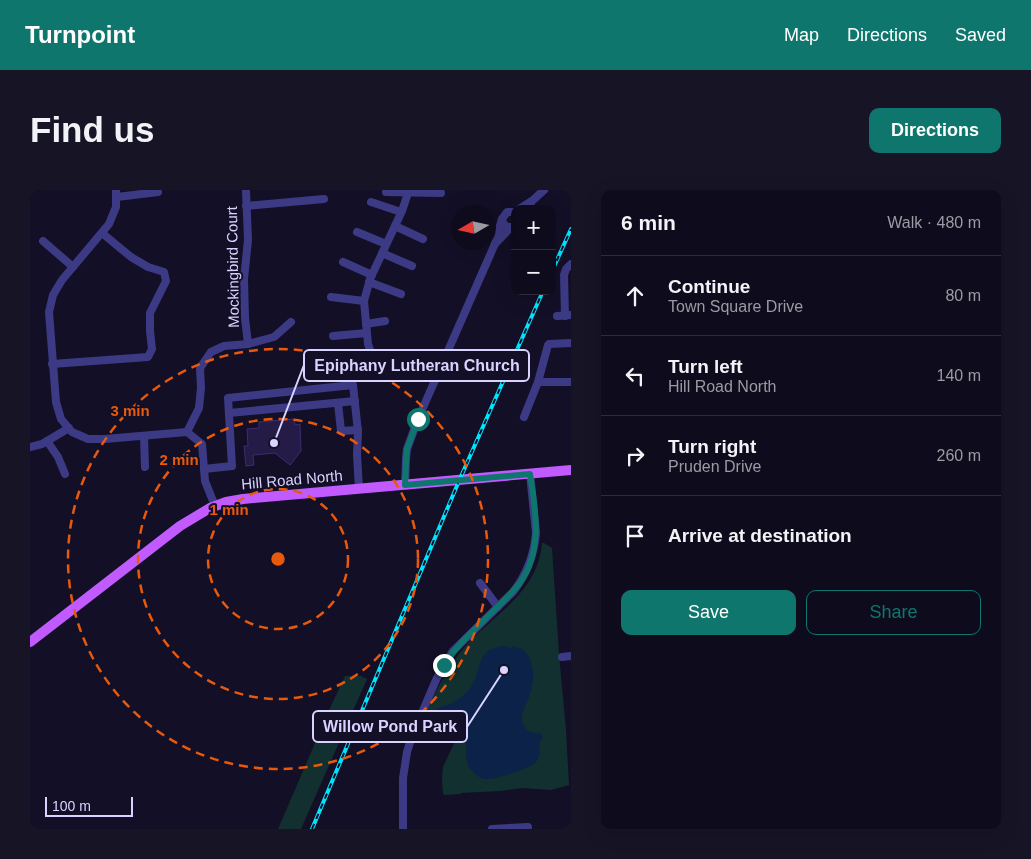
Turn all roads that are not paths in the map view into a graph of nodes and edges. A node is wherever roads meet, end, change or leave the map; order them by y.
1 (246, 190) edge
2 (544, 190) edge
3 (409, 191) edge
4 (158, 192) dead end
5 (386, 192) dead end
6 (116, 193) edge
7 (441, 193) dead end
8 (324, 199) dead end
9 (532, 201) junction
10 (371, 202) dead end
11 (526, 205) edge
12 (529, 205) edge
13 (246, 206) junction
14 (401, 212) junction
15 (511, 212) edge
16 (502, 219) junction
17 (395, 226) junction
18 (511, 227) edge
19 (511, 229) edge
20 (357, 232) dead end
21 (102, 233) junction
22 (424, 239) dead end
23 (496, 239) edge
24 (43, 241) dead end
25 (386, 244) junction
26 (496, 244) edge
27 (492, 250) edge
28 (382, 253) junction
29 (343, 262) dead end
30 (571, 264) edge
31 (412, 266) dead end
32 (73, 267) junction
33 (371, 278) junction
34 (401, 294) dead end
35 (331, 297) dead end
36 (364, 302) junction
37 (564, 316) edge
38 (386, 321) dead end
39 (291, 322) dead end
40 (366, 324) junction
41 (367, 333) junction
42 (333, 336) dead end
43 (571, 343) edge
44 (248, 344) junction
45 (373, 358) junction
46 (52, 364) junction
47 (336, 368) dead end
48 (437, 374) junction
49 (538, 382) junction
50 (571, 382) edge
51 (355, 401) junction
52 (338, 403) junction
53 (229, 413) junction
54 (524, 417) dead end
55 (68, 428) junction
56 (358, 430) junction
57 (186, 432) junction
58 (144, 436) junction
59 (48, 441) junction
60 (30, 447) edge
61 (145, 467) dead end
62 (204, 469) junction
63 (571, 470) edge
64 (64, 474) dead end
65 (530, 474) junction
66 (405, 485) junction
67 (359, 489) junction
68 (215, 506) junction
69 (480, 583) dead end
70 (498, 607) junction
71 (30, 642) edge
72 (571, 656) edge
73 (562, 658) dead end
74 (528, 827) dead end
75 (403, 829) edge
76 (492, 829) edge

1 - 13 street, Mockingbird Court
2 - 9 street
3 - 5 street
3 - 7 street
3 - 14 street
4 - 6 street
6 - 21 street
8 - 13 street
9 - 11 street
9 - 12 street
10 - 14 street
13 - 44 street, Mockingbird Court
14 - 17 street
15 - 16 street
16 - 18 street
16 - 23 street
17 - 22 street
17 - 25 street
19 - 26 street
20 - 25 street
21 - 32 street
21 - 46 street
24 - 32 street
25 - 28 street
27 - 48 street
28 - 31 street
28 - 33 street
29 - 33 street
30 - 37 street
32 - 46 street
33 - 34 street
33 - 36 street
35 - 36 street
36 - 40 street
38 - 40 street
39 - 44 street
40 - 41 street
41 - 42 street
41 - 45 street
43 - 49 street
44 - 57 street
45 - 47 street
45 - 48 street
46 - 55 street
48 - 66 street
49 - 50 street
49 - 54 street
51 - 52 street
51 - 53 street
51 - 56 street
52 - 53 street
52 - 56 street
53 - 62 street
55 - 58 street
55 - 59 street
56 - 67 street
57 - 58 street
57 - 62 street
58 - 61 street
59 - 60 street
59 - 64 street
62 - 68 street
63 - 65 main road, Hill Road North
65 - 66 main road, Hill Road North
65 - 70 street
66 - 67 main road, Hill Road North
67 - 68 main road, Hill Road North
68 - 71 main road, Hill Road North
69 - 70 street
70 - 75 street
72 - 73 street
74 - 76 street

